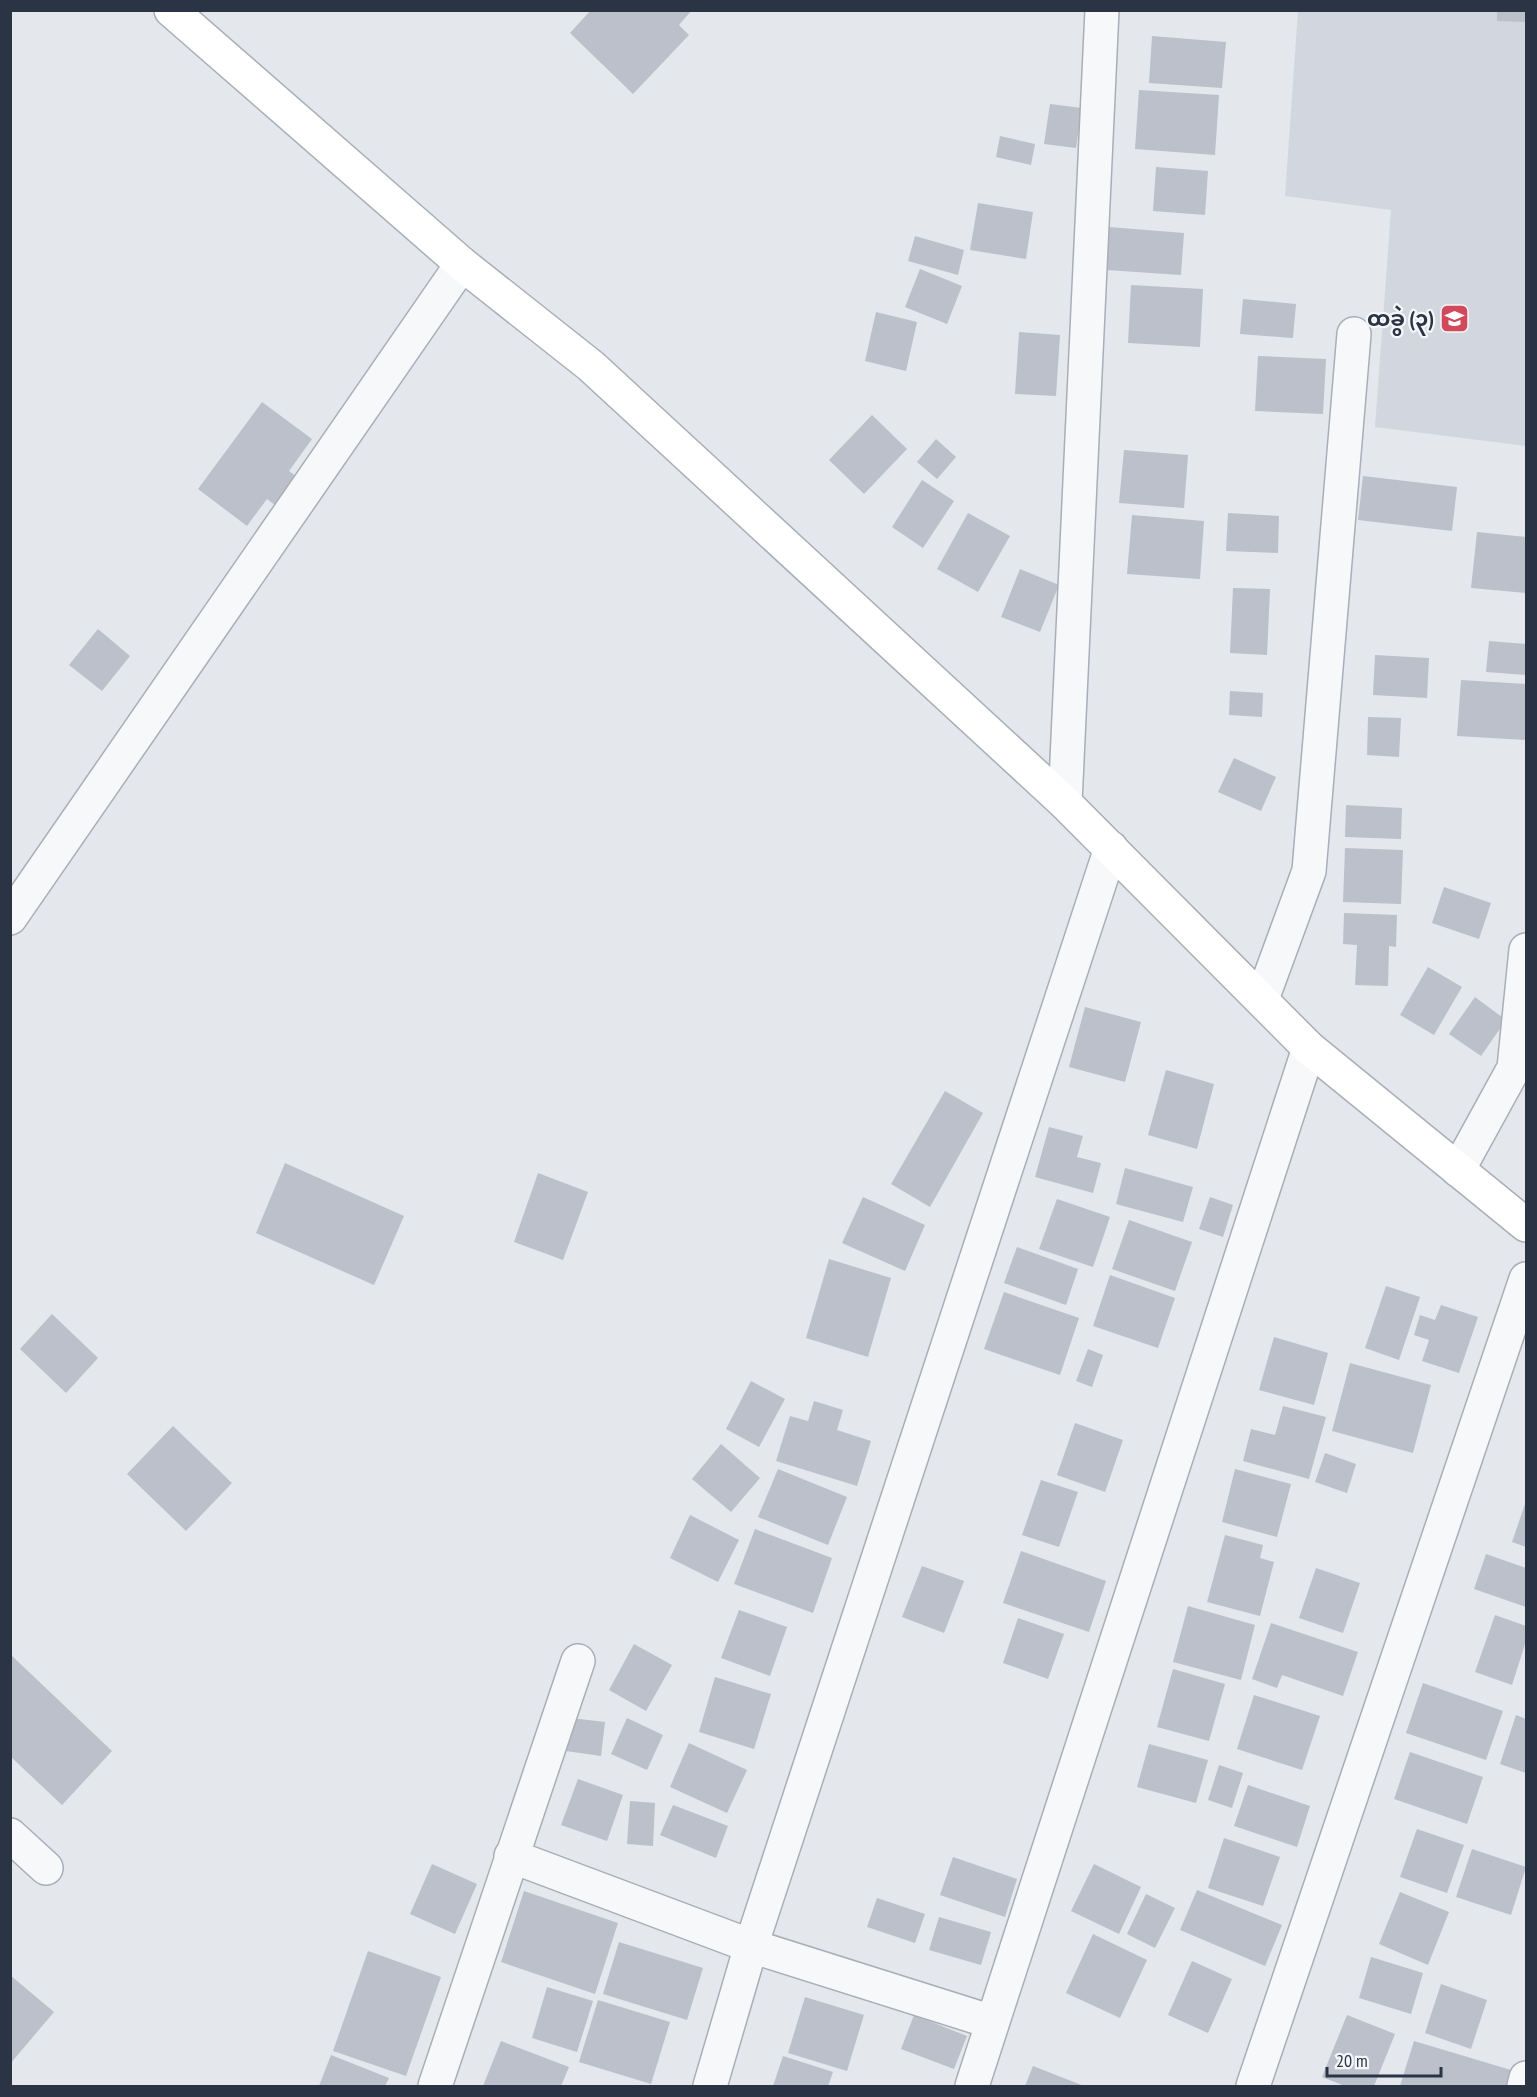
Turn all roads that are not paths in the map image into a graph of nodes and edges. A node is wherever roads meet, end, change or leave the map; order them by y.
1 (171, 10) edge
2 (1102, 10) edge
3 (462, 264) junction
4 (1354, 334) dead end
5 (1065, 803) junction
6 (1111, 848) junction
7 (10, 918) edge
8 (1527, 950) edge
9 (1262, 999) junction
10 (1309, 1048) junction
11 (1458, 1170) junction
12 (1527, 1226) edge
13 (1527, 1279) edge
14 (578, 1660) dead end
15 (10, 1835) edge
16 (511, 1856) junction
17 (46, 1868) dead end
18 (751, 1947) junction
19 (992, 2022) junction
20 (1527, 2078) edge
21 (435, 2086) edge
22 (710, 2086) edge
23 (972, 2086) edge
24 (1253, 2086) edge
25 (1524, 2086) edge

1 - 3 street
2 - 5 street
3 - 5 street
3 - 7 street
4 - 9 street
5 - 6 street
6 - 9 street
6 - 18 street
8 - 11 street
9 - 10 street
10 - 11 street
10 - 19 street
11 - 12 street
13 - 24 street
14 - 16 street
15 - 17 street
16 - 18 street
16 - 21 street
18 - 19 street
18 - 22 street
19 - 23 street
20 - 25 street

